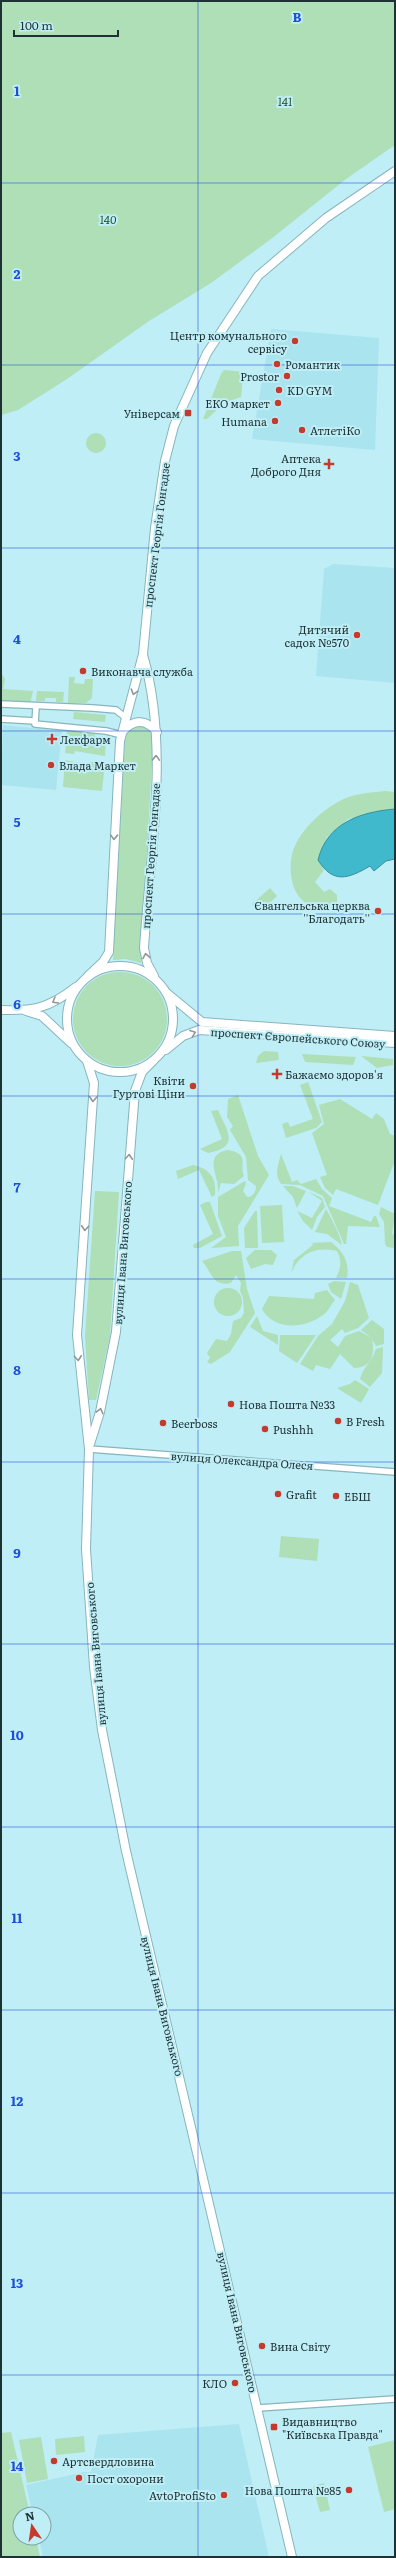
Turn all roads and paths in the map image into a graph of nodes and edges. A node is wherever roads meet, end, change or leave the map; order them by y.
1 (395, 171) edge
2 (143, 654) junction
3 (1, 704) edge
4 (36, 707) junction
5 (126, 718) junction
6 (1, 719) edge
7 (35, 721) junction
8 (157, 732) junction
9 (122, 733) junction
10 (88, 976) junction
11 (81, 983) junction
12 (159, 983) junction
13 (166, 992) junction
14 (1, 1010) edge
15 (25, 1011) junction
16 (395, 1036) edge
17 (395, 1043) edge
18 (74, 1046) junction
19 (160, 1054) junction
20 (87, 1061) junction
21 (153, 1061) junction
22 (89, 1449) junction
23 (395, 1472) edge
24 (395, 2398) edge
25 (258, 2408) junction
26 (292, 2557) edge

1 - 2 main road, проспект Георгія Гонгадзе
2 -> 5 main road, проспект Георгія Гонгадзе
2 - 8 main road, проспект Георгія Гонгадзе
3 - 4 street
4 - 5 street
4 - 7 street
5 - 9 main road, проспект Георгія Гонгадзе
6 - 7 street
7 - 9 street
8 - 9 main road
12 -> 8 main road, проспект Георгія Гонгадзе
9 -> 10 main road, проспект Георгія Гонгадзе
10 - 11 main road
10 - 12 main road
11 -> 15 main road
11 - 18 main road
12 - 13 main road
13 - 16 main road, проспект Європейського Союзу
13 - 19 main road
14 - 15 main road
15 - 18 main road
19 -> 17 main road, проспект Європейського Союзу
18 - 20 main road
19 - 21 main road
20 - 21 main road
20 -> 22 main road, вулиця Івана Виговського
22 -> 21 main road, вулиця Івана Виговського
22 - 23 street, вулиця Олександра Олеся
22 - 25 main road, вулиця Івана Виговського
24 - 25 street
25 - 26 main road, вулиця Івана Виговського

